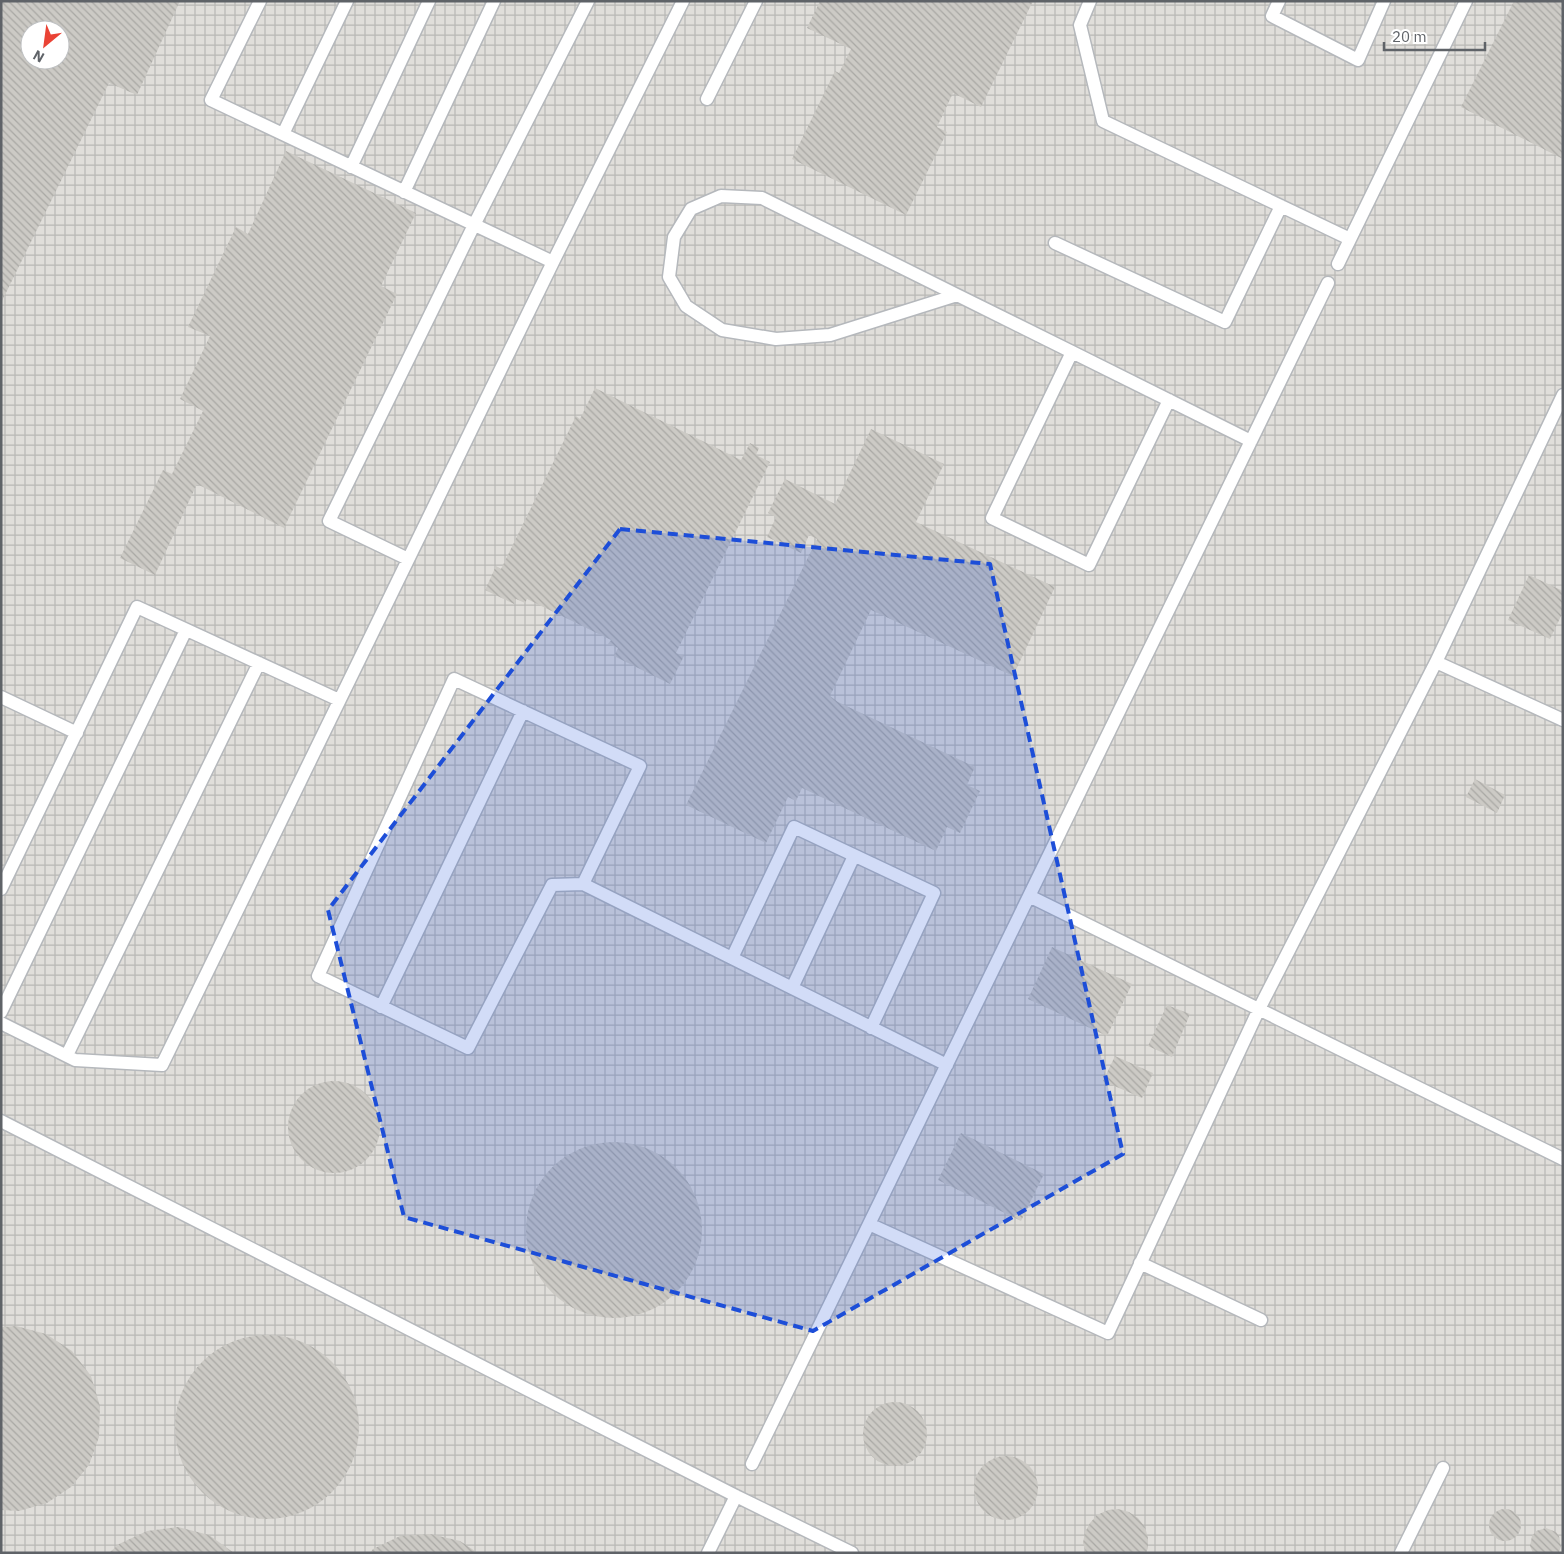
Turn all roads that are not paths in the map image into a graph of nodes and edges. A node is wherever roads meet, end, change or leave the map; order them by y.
1 (260, 1) edge
2 (347, 1) edge
3 (430, 1) edge
4 (494, 1) edge
5 (588, 1) edge
6 (684, 1) edge
7 (756, 1) edge
8 (1090, 1) edge
9 (1279, 1) edge
10 (1384, 1) edge
11 (1466, 1) edge
12 (707, 99) dead end
13 (283, 134) junction
14 (351, 166) junction
15 (404, 192) junction
16 (1281, 206) junction
17 (474, 225) junction
18 (1350, 239) junction
19 (1055, 243) dead end
20 (553, 262) junction
21 (1338, 264) dead end
22 (1328, 283) dead end
23 (957, 295) junction
24 (1072, 352) junction
25 (1563, 395) edge
26 (1169, 400) junction
27 (1252, 441) junction
28 (408, 559) junction
29 (186, 630) junction
30 (1436, 662) junction
31 (259, 663) junction
32 (2, 699) edge
33 (339, 700) junction
34 (523, 711) junction
35 (1563, 720) edge
36 (77, 733) junction
37 (854, 856) junction
38 (583, 884) junction
39 (1, 889) edge
40 (1030, 896) junction
41 (732, 958) junction
42 (792, 988) junction
43 (381, 1006) junction
44 (1259, 1010) junction
45 (1, 1012) edge
46 (1, 1023) edge
47 (871, 1028) junction
48 (67, 1056) junction
49 (947, 1065) junction
50 (1, 1121) edge
51 (1563, 1159) edge
52 (869, 1224) junction
53 (1140, 1263) junction
54 (1261, 1320) dead end
55 (752, 1464) dead end
56 (1443, 1468) dead end
57 (736, 1496) junction
58 (708, 1553) edge
59 (852, 1553) edge
60 (1401, 1553) edge

1 - 13 lane
2 - 13 lane
3 - 14 lane
4 - 15 lane
5 - 17 lane
6 - 20 lane
7 - 12 lane
8 - 16 lane
9 - 10 lane
11 - 18 lane
13 - 14 lane
14 - 15 lane
15 - 17 lane
16 - 18 lane
16 - 19 lane
17 - 20 lane
17 - 28 lane
18 - 21 lane
20 - 28 lane
22 - 27 lane
23 - 23 lane
23 - 24 lane
24 - 26 lane
24 - 26 lane
25 - 30 lane
26 - 27 lane
27 - 40 lane
28 - 33 lane
29 - 31 lane
29 - 36 lane
29 - 45 lane
30 - 35 lane
30 - 44 lane
31 - 33 lane
31 - 48 lane
32 - 36 lane
33 - 48 lane
34 - 38 lane
34 - 43 lane
34 - 43 lane
36 - 39 lane
37 - 41 lane
37 - 42 lane
37 - 47 lane
38 - 41 lane
38 - 43 lane
40 - 44 lane
40 - 49 lane
41 - 42 lane
42 - 47 lane
44 - 51 lane
44 - 53 lane
46 - 48 lane
47 - 49 lane
49 - 52 lane
50 - 57 lane
52 - 53 lane
52 - 55 lane
53 - 54 lane
56 - 60 lane
57 - 58 lane
57 - 59 lane

